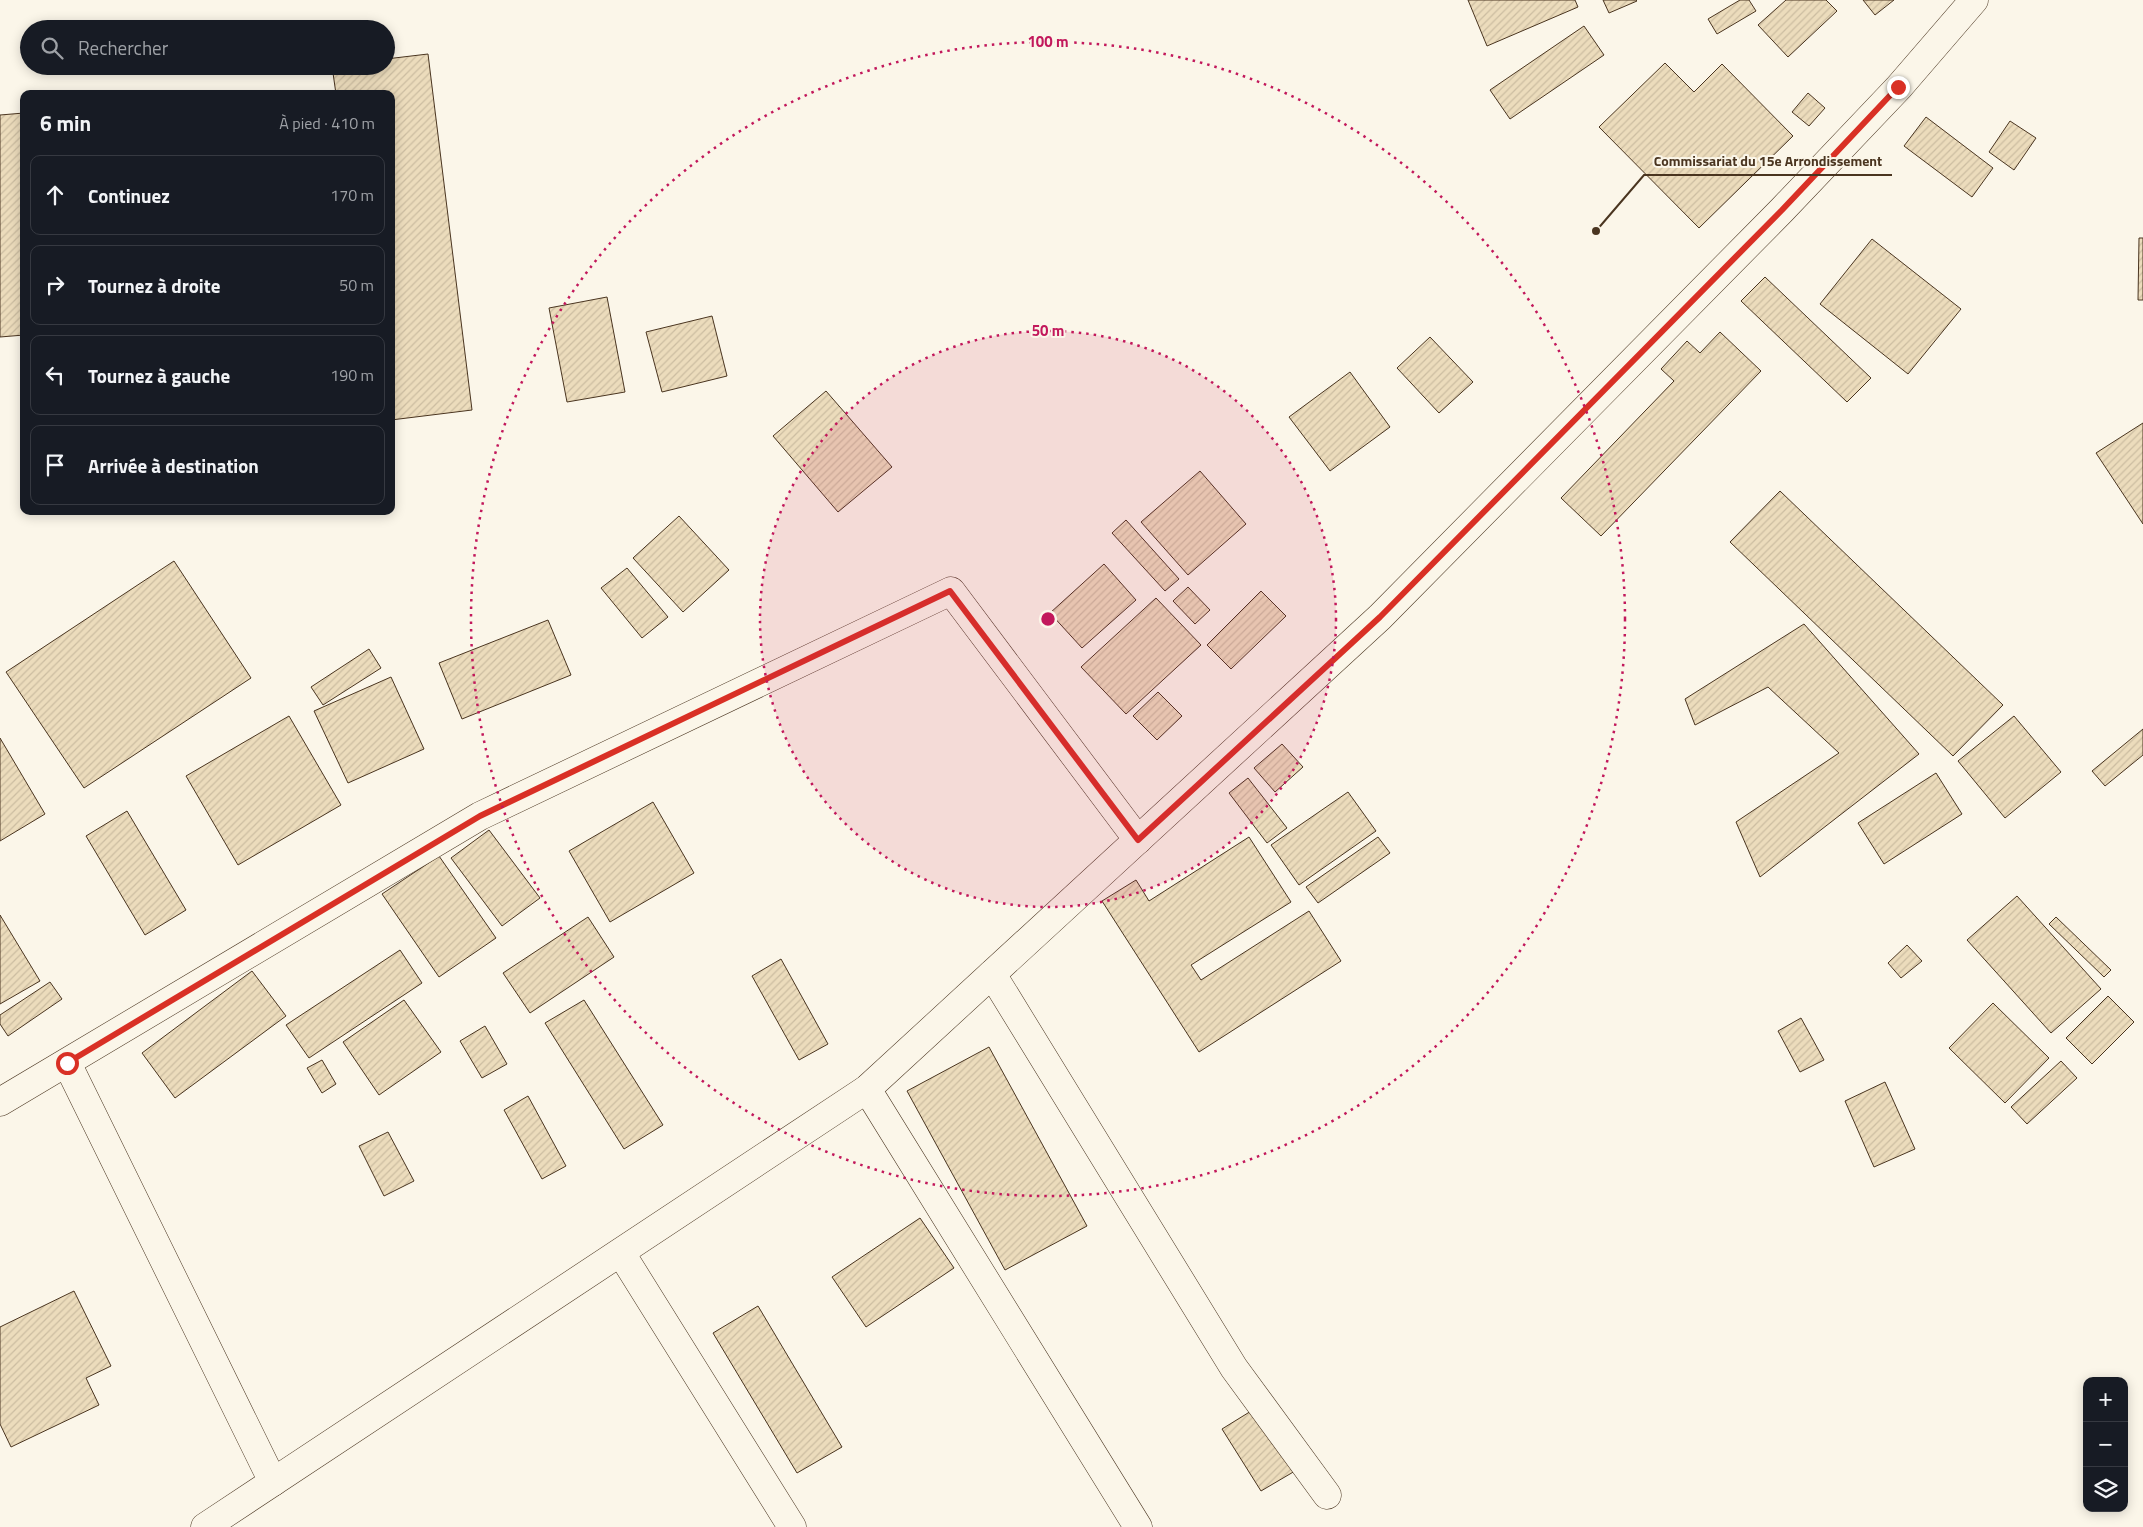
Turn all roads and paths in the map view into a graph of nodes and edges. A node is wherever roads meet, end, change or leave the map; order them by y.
1 (1974, 0) edge
2 (1138, 840) junction
3 (992, 974) junction
4 (67, 1063) junction
5 (867, 1090) junction
6 (0, 1102) edge
7 (621, 1253) junction
8 (273, 1482) junction
9 (1326, 1494) dead end
10 (205, 1527) edge
11 (792, 1527) edge
12 (1138, 1527) edge

1 - 2 street
2 - 3 street
2 - 4 street
3 - 5 street
3 - 9 street
4 - 6 street
4 - 8 street
5 - 7 street
5 - 12 street
7 - 8 street
7 - 11 street
8 - 10 street

